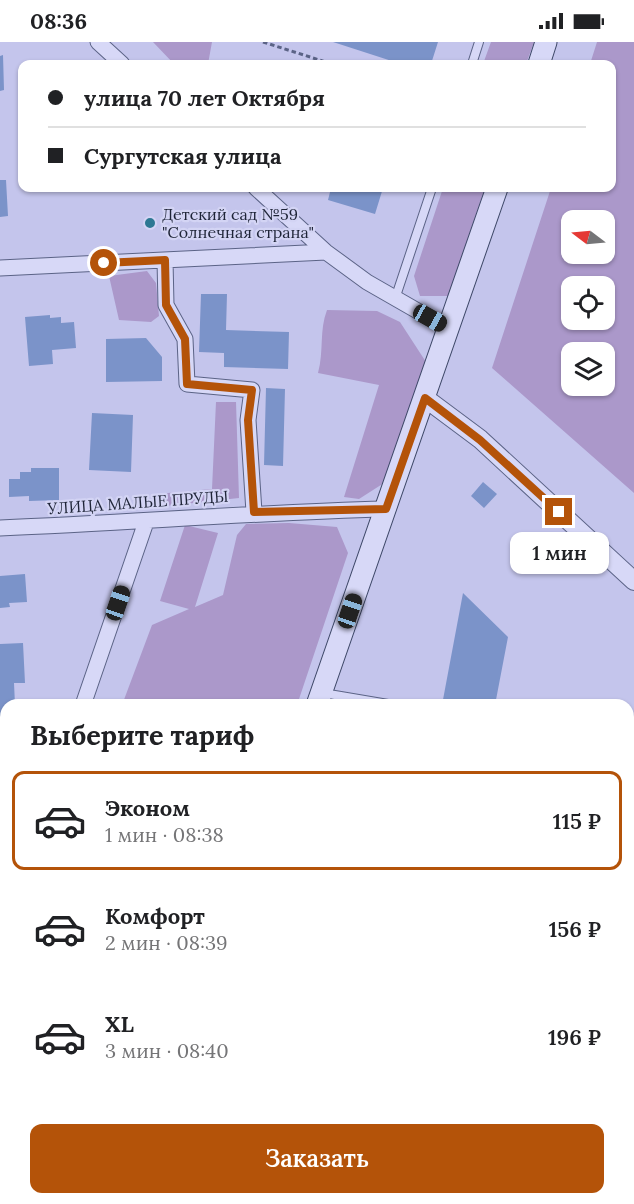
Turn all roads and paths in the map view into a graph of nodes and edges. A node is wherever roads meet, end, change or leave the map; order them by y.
1 (98, 42) edge
2 (263, 42) edge
3 (479, 42) edge
4 (546, 42) edge
5 (118, 60) edge
6 (319, 60) edge
7 (473, 60) edge
8 (540, 60) edge
9 (260, 192) edge
10 (431, 192) edge
11 (496, 192) edge
12 (326, 252) junction
13 (165, 260) junction
14 (0, 268) edge
15 (395, 299) junction
16 (449, 329) junction
17 (425, 398) junction
18 (386, 509) junction
19 (254, 512) junction
20 (146, 522) junction
21 (0, 528) edge
22 (634, 581) edge
23 (85, 699) edge
24 (319, 699) edge

1 - 5 street
2 - 6 path
3 - 7 lane
4 - 8 main road
9 - 12 street
10 - 15 lane
11 - 16 main road
12 - 13 street
12 - 15 street
13 - 14 street
13 - 19 street
15 - 16 street
16 - 17 main road
17 - 18 main road
17 - 22 street
18 - 19 street, УЛИЦА МАЛЫЕ ПРУДЫ
18 - 24 main road
19 - 20 street, УЛИЦА МАЛЫЕ ПРУДЫ
20 - 21 street, УЛИЦА МАЛЫЕ ПРУДЫ
20 - 23 street

